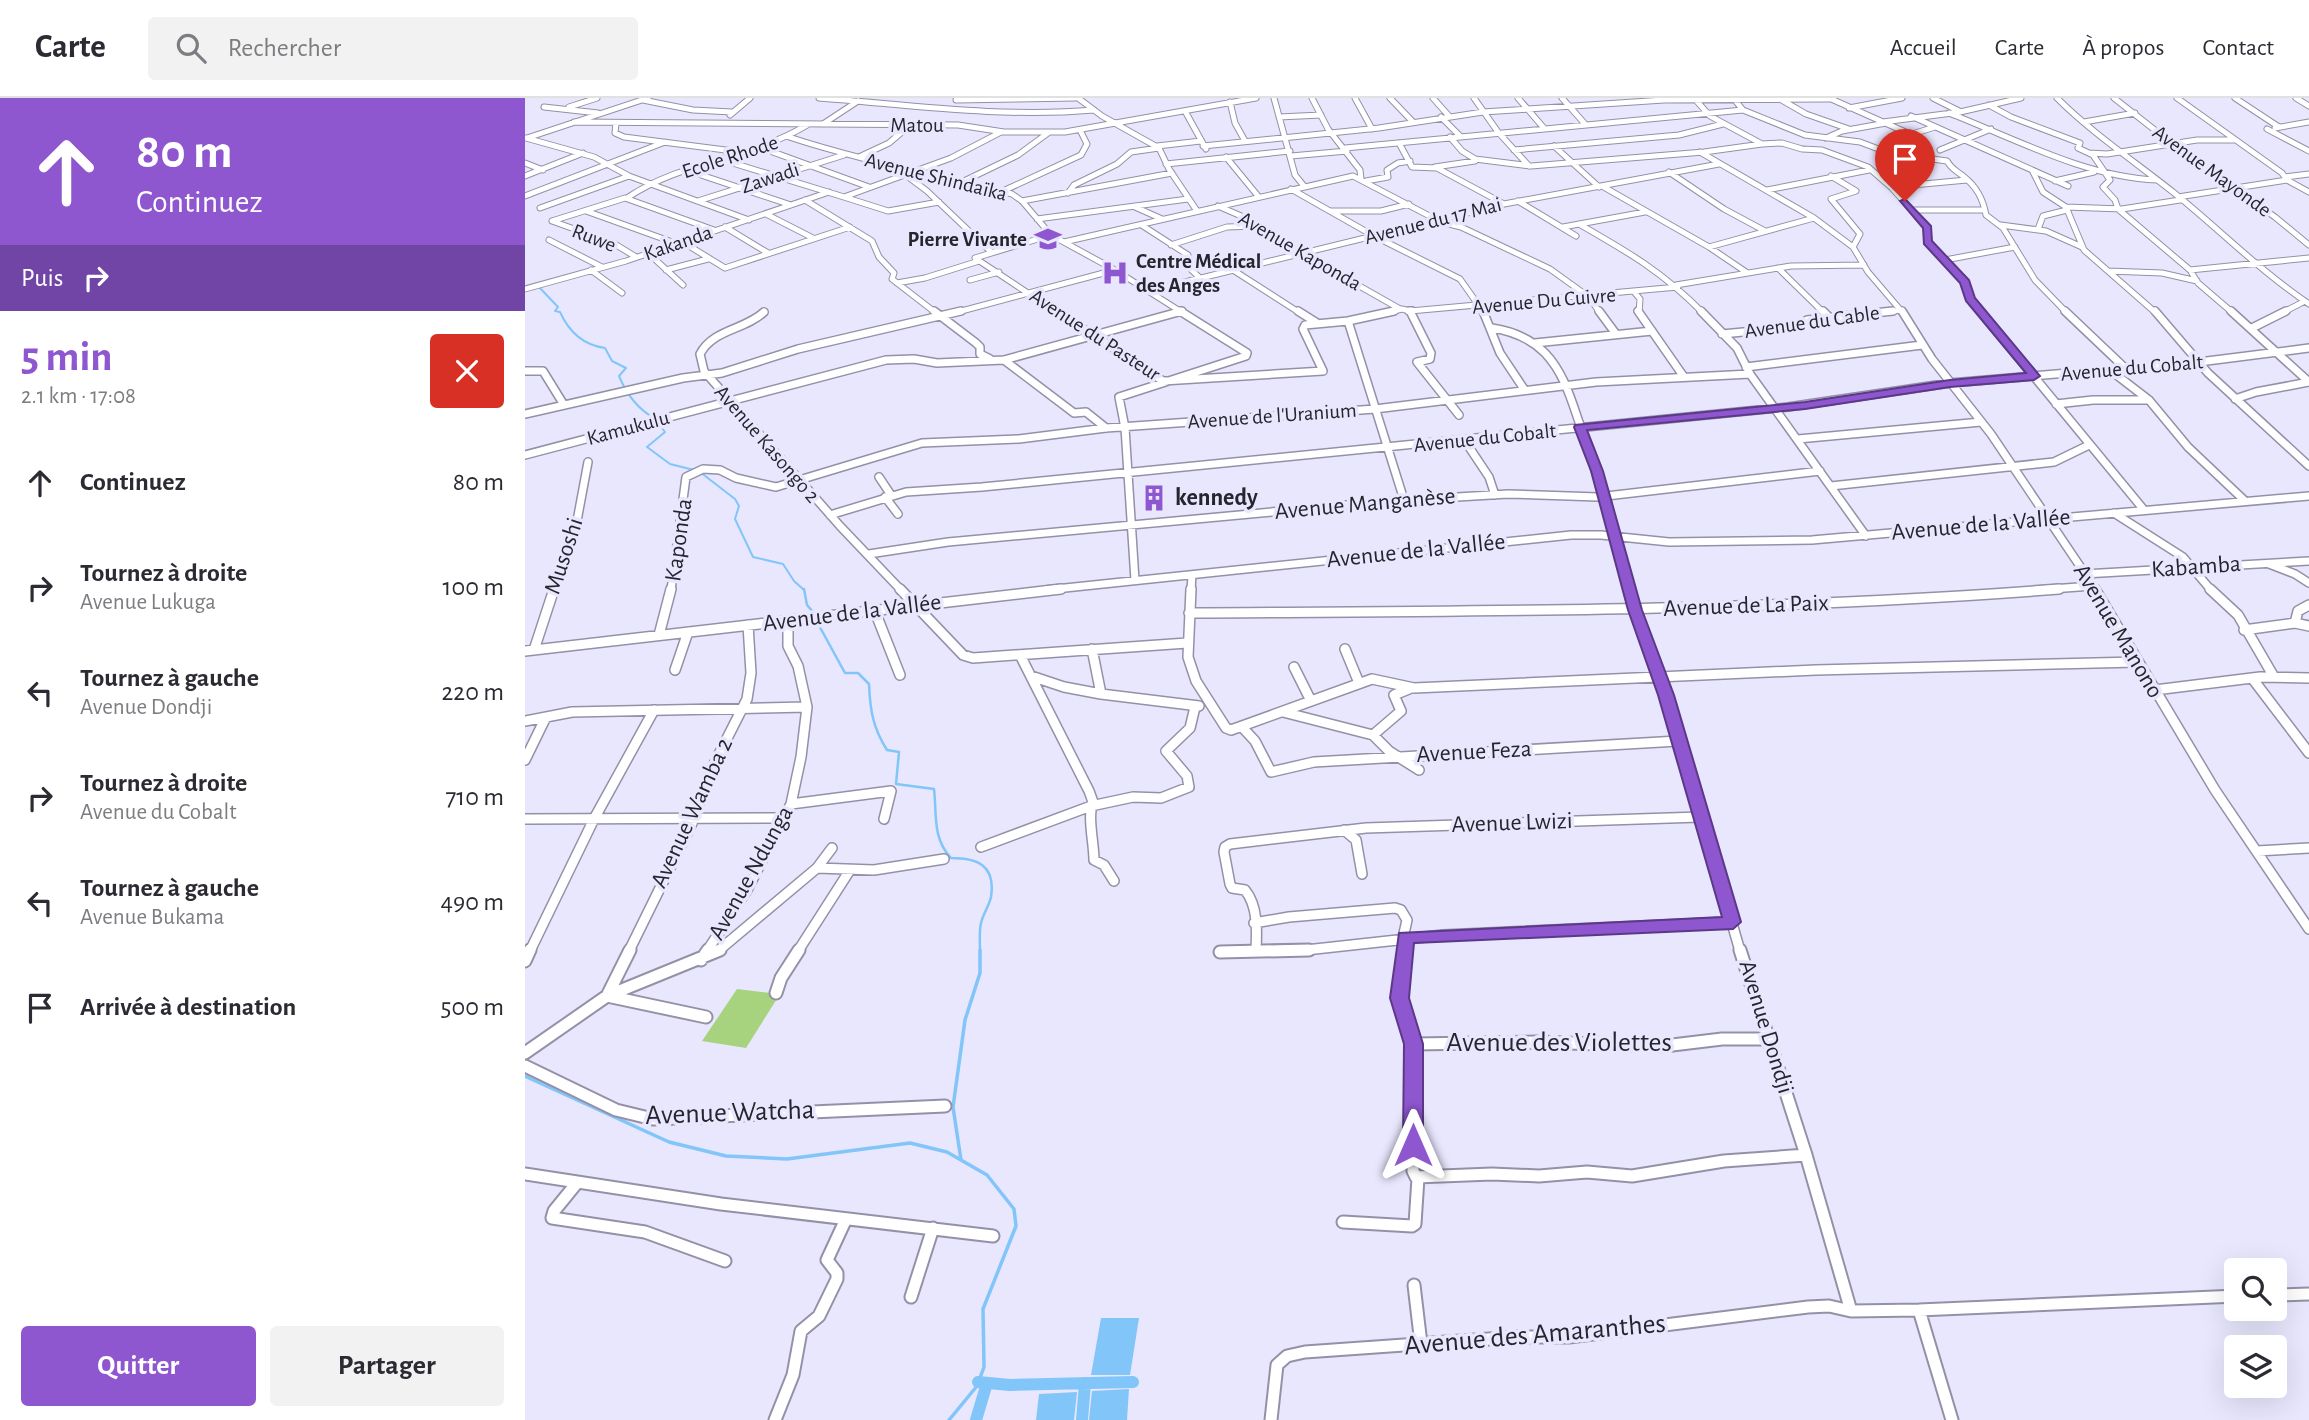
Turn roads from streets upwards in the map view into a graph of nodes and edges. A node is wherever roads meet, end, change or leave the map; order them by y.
1 (597, 98) edge
2 (750, 98) edge
3 (819, 98) edge
4 (1077, 98) edge
5 (1255, 98) edge
6 (1274, 98) edge
7 (1312, 98) edge
8 (1355, 98) edge
9 (1390, 98) edge
10 (1433, 98) edge
11 (1474, 98) edge
12 (1518, 98) edge
13 (1562, 98) edge
14 (1607, 98) edge
15 (1733, 98) edge
16 (1779, 98) edge
17 (1830, 98) edge
18 (1902, 98) edge
19 (1933, 98) edge
20 (2021, 98) edge
21 (2057, 98) edge
22 (2114, 98) edge
23 (2177, 98) edge
24 (2235, 98) edge
25 (2296, 98) edge
26 (646, 99) edge
27 (957, 99) edge
28 (1653, 99) edge
29 (1695, 99) edge
30 (2005, 99) edge
31 (859, 100) junction
32 (1230, 102) junction
33 (1612, 103) junction
34 (1989, 105) junction
35 (1570, 106) junction
36 (2309, 106) edge
37 (544, 107) dead end
38 (1849, 108) junction
39 (565, 109) junction
40 (944, 110) junction
41 (1094, 110) junction
42 (1527, 110) junction
43 (1744, 110) junction
44 (1185, 111) junction
45 (1483, 112) junction
46 (1960, 112) junction
47 (732, 113) junction
48 (1707, 113) junction
49 (1948, 113) junction
50 (2137, 113) junction
51 (600, 114) junction
52 (1321, 115) junction
53 (1449, 116) junction
54 (1911, 116) junction
55 (1279, 117) junction
56 (1441, 117) junction
57 (574, 122) junction
58 (1413, 122) junction
59 (1885, 122) junction
60 (2084, 122) junction
61 (2309, 122) edge
62 (616, 123) junction
63 (717, 124) junction
64 (1117, 124) junction
65 (1585, 124) junction
66 (1723, 124) junction
67 (807, 125) junction
68 (821, 125) junction
69 (910, 125) junction
70 (928, 125) junction
71 (1543, 127) junction
72 (1935, 127) junction
73 (2279, 127) junction
74 (1372, 129) junction
75 (1849, 129) junction
76 (1991, 129) junction
77 (1080, 130) junction
78 (1001, 132) junction
79 (1497, 132) junction
80 (1944, 132) junction
81 (1048, 133) junction
82 (1331, 134) junction
83 (1910, 134) junction
84 (1460, 136) junction
85 (789, 137) junction
86 (1286, 137) junction
87 (1450, 137) junction
88 (526, 139) edge
89 (1824, 139) junction
90 (1965, 139) junction
91 (2236, 140) junction
92 (1245, 141) junction
93 (665, 142) junction
94 (1399, 143) junction
95 (1202, 144) junction
96 (1762, 144) junction
97 (2176, 144) junction
98 (1553, 146) junction
99 (1158, 147) junction
100 (762, 148) junction
101 (1346, 150) junction
102 (1514, 150) junction
103 (1940, 150) junction
104 (2309, 150) edge
105 (2122, 151) junction
106 (746, 152) junction
107 (1700, 152) junction
108 (2086, 152) junction
109 (583, 153) junction
110 (1290, 153) junction
111 (844, 155) junction
112 (1915, 156) junction
113 (858, 158) junction
114 (1226, 158) junction
115 (1214, 159) junction
116 (723, 160) junction
117 (1481, 160) junction
118 (1946, 160) junction
119 (1410, 161) junction
120 (1571, 162) junction
121 (525, 163) edge
122 (609, 164) junction
123 (1166, 164) junction
124 (1719, 164) junction
125 (812, 165) junction
126 (1529, 166) junction
127 (1435, 167) junction
128 (914, 169) junction
129 (543, 170) junction
130 (1679, 170) junction
131 (1871, 170) junction
132 (689, 171) junction
133 (1669, 172) junction
134 (2033, 172) junction
135 (2097, 172) junction
136 (903, 173) junction
137 (1172, 173) junction
138 (2105, 173) junction
139 (2309, 174) edge
140 (525, 176) edge
141 (629, 176) junction
142 (777, 176) junction
143 (1831, 176) junction
144 (1688, 177) dead end
145 (2286, 178) junction
146 (1363, 180) junction
147 (1967, 180) junction
148 (2157, 180) junction
149 (962, 181) junction
150 (2055, 181) junction
151 (649, 183) junction
152 (1304, 186) junction
153 (2068, 186) dead end
154 (869, 187) junction
155 (1601, 187) junction
156 (1891, 187) junction
157 (739, 188) junction
158 (1291, 189) junction
159 (2236, 189) junction
160 (1251, 190) junction
161 (1767, 190) junction
162 (1003, 191) junction
163 (829, 192) junction
164 (1068, 192) junction
165 (2309, 192) edge
166 (1272, 193) junction
167 (525, 196) edge
168 (1258, 196) junction
169 (844, 197) junction
170 (627, 198) junction
171 (1188, 198) junction
172 (2179, 199) junction
173 (805, 200) junction
174 (1022, 201) junction
175 (1518, 201) junction
176 (697, 202) junction
177 (939, 202) junction
178 (1409, 204) junction
179 (1504, 204) junction
180 (791, 205) junction
181 (1132, 205) junction
182 (1218, 206) junction
183 (540, 208) dead end
184 (2067, 208) junction
185 (1984, 209) junction
186 (2118, 209) junction
187 (585, 210) junction
188 (1913, 210) junction
189 (1197, 211) junction
190 (1329, 211) junction
191 (1646, 212) junction
192 (766, 214) junction
193 (1814, 218) junction
194 (749, 219) junction
195 (1037, 219) junction
196 (1162, 219) junction
197 (1439, 219) junction
198 (552, 221) joint
199 (1579, 224) junction
200 (2001, 225) junction
201 (1143, 226) junction
202 (1256, 226) junction
203 (725, 227) junction
204 (850, 227) junction
205 (1563, 227) junction
206 (2038, 229) junction
207 (714, 230) junction
208 (1765, 231) junction
209 (1051, 235) junction
210 (1374, 236) junction
211 (1576, 236) dead end
212 (813, 238) junction
213 (549, 240) dead end
214 (678, 242) junction
215 (1064, 242) junction
216 (1171, 245) junction
217 (2309, 245) edge
218 (1709, 247) junction
219 (1853, 247) junction
220 (2015, 247) junction
221 (2082, 247) junction
222 (647, 252) junction
223 (991, 252) junction
224 (1302, 252) junction
225 (768, 253) junction
226 (636, 257) junction
227 (708, 258) junction
228 (2309, 258) edge
229 (1945, 260) junction
230 (979, 261) junction
231 (2257, 264) junction
232 (1864, 265) junction
233 (602, 267) junction
234 (1778, 268) junction
235 (591, 270) junction
236 (666, 270) junction
237 (1115, 270) junction
238 (1233, 270) junction
239 (2190, 270) junction
240 (2107, 271) junction
241 (999, 272) junction
242 (1746, 272) junction
243 (1199, 277) junction
244 (970, 280) dead end
245 (2197, 281) junction
246 (897, 283) junction
247 (683, 285) dead end
248 (1677, 286) junction
249 (525, 289) edge
250 (1148, 291) junction
251 (1029, 292) junction
252 (622, 293) dead end
253 (1635, 293) junction
254 (1588, 297) junction
255 (2307, 302) edge
256 (1481, 307) junction
257 (1400, 309) junction
258 (1901, 310) junction
259 (1182, 311) junction
260 (1410, 311) junction
261 (764, 312) dead end
262 (938, 316) junction
263 (1829, 317) junction
264 (1348, 321) junction
265 (1317, 323) junction
266 (1492, 328) junction
267 (2252, 328) junction
268 (1652, 331) junction
269 (1616, 334) junction
270 (1722, 334) junction
271 (1095, 335) junction
272 (1535, 343) junction
273 (1922, 345) junction
274 (2309, 348) edge
275 (2275, 353) junction
276 (995, 360) junction
277 (1004, 360) junction
278 (2199, 362) junction
279 (2125, 369) junction
280 (2110, 370) junction
281 (525, 371) edge
282 (1748, 371) junction
283 (707, 375) junction
284 (2034, 376) junction
285 (1684, 377) junction
286 (1163, 381) junction
287 (2309, 382) edge
288 (1950, 383) junction
289 (1566, 385) junction
290 (1524, 389) junction
291 (1449, 399) junction
292 (2235, 399) junction
293 (2149, 400) junction
294 (731, 402) junction
295 (2056, 404) junction
296 (563, 405) junction
297 (1774, 408) junction
298 (1375, 409) junction
299 (525, 414) edge
300 (1459, 415) dead end
301 (1981, 422) junction
302 (1580, 427) junction
303 (1106, 428) junction
304 (1125, 428) junction
305 (1798, 439) junction
306 (1465, 440) junction
307 (2089, 445) junction
308 (1386, 449) junction
309 (525, 455) edge
310 (588, 462) dead end
311 (2309, 466) edge
312 (2014, 467) junction
313 (1820, 471) junction
314 (1127, 473) junction
315 (879, 477) dead end
316 (798, 480) junction
317 (1831, 486) junction
318 (1495, 495) junction
319 (888, 496) junction
320 (1603, 496) junction
321 (2309, 496) edge
322 (1404, 500) junction
323 (2245, 501) junction
324 (2144, 510) junction
325 (2114, 513) junction
326 (898, 514) dead end
327 (830, 515) junction
328 (2050, 520) junction
329 (1132, 524) junction
330 (1614, 536) junction
331 (1866, 536) junction
332 (869, 554) junction
333 (2309, 561) edge
334 (2264, 562) junction
335 (2192, 567) junction
336 (2084, 574) junction
337 (1192, 575) junction
338 (1135, 580) junction
339 (2309, 583) edge
340 (2092, 586) junction
341 (913, 605) junction
342 (2309, 605) edge
343 (874, 609) junction
344 (1635, 610) junction
345 (1189, 614) junction
346 (788, 620) junction
347 (2295, 624) junction
348 (748, 625) junction
349 (2309, 626) edge
350 (2244, 630) junction
351 (688, 632) junction
352 (659, 635) junction
353 (1187, 643) junction
354 (1092, 649) junction
355 (1345, 649) dead end
356 (529, 650) edge
357 (1020, 655) junction
358 (2137, 662) junction
359 (1294, 667) dead end
360 (675, 670) dead end
361 (900, 675) dead end
362 (1031, 676) junction
363 (1658, 677) junction
364 (2274, 677) junction
365 (2252, 678) junction
366 (2309, 678) edge
367 (1359, 683) junction
368 (1414, 688) junction
369 (2155, 690) junction
370 (1101, 694) junction
371 (1311, 701) junction
372 (1209, 703) junction
373 (807, 707) junction
374 (1195, 707) junction
375 (743, 709) junction
376 (654, 710) junction
377 (1283, 712) junction
378 (544, 719) junction
379 (525, 721) edge
380 (1242, 727) junction
381 (1373, 735) junction
382 (1678, 741) junction
383 (2309, 753) edge
384 (1397, 756) junction
385 (525, 760) edge
386 (1419, 770) dead end
387 (791, 804) junction
388 (1091, 806) junction
389 (1700, 817) junction
390 (785, 818) junction
391 (884, 818) dead end
392 (525, 819) edge
393 (594, 819) junction
394 (694, 819) junction
395 (1344, 830) junction
396 (981, 847) dead end
397 (832, 848) dead end
398 (2309, 848) edge
399 (2257, 850) junction
400 (944, 859) dead end
401 (817, 868) junction
402 (850, 870) junction
403 (1362, 874) dead end
404 (1114, 881) dead end
405 (1733, 922) junction
406 (1254, 923) junction
407 (2309, 929) edge
408 (1404, 937) junction
409 (1256, 950) junction
410 (1220, 952) dead end
411 (525, 961) edge
412 (701, 961) junction
413 (776, 993) dead end
414 (607, 996) junction
415 (706, 1017) dead end
416 (1768, 1039) junction
417 (1414, 1044) junction
418 (525, 1053) edge
419 (525, 1066) edge
420 (945, 1107) dead end
421 (1806, 1155) junction
422 (525, 1174) edge
423 (1418, 1178) junction
424 (576, 1184) junction
425 (846, 1219) junction
426 (1343, 1222) dead end
427 (933, 1228) junction
428 (993, 1236) dead end
429 (725, 1261) dead end
430 (1414, 1285) dead end
431 (2287, 1294) edge
432 (2309, 1294) edge
433 (911, 1297) dead end
434 (2224, 1297) edge
435 (1919, 1310) junction
436 (1851, 1311) junction
437 (1422, 1343) junction
438 (775, 1420) edge
439 (1271, 1420) edge
440 (1952, 1420) edge

1 - 39 street
2 - 47 street
3 - 31 street
4 - 27 street
4 - 41 street
5 - 32 street, Matou
6 - 55 street
7 - 52 street
8 - 74 street
9 - 58 street
10 - 53 street
11 - 45 street
12 - 42 street
13 - 35 street
14 - 33 street
15 - 16 street
15 - 29 street
15 - 43 street
16 - 17 street
16 - 75 street
17 - 38 street
18 - 38 street
19 - 46 street
20 - 30 street
21 - 60 street
22 - 50 street, Avenue Mayonde
23 - 91 street
24 - 73 street
25 - 36 street
26 - 47 street
26 - 51 street
27 - 40 street
28 - 29 street
28 - 33 street
29 - 48 street
30 - 34 street
31 - 40 street
31 - 68 street
32 - 44 street, Matou
32 - 92 street
33 - 35 street
34 - 46 street
34 - 108 street
35 - 42 street
35 - 65 street
37 - 39 street
38 - 59 street
39 - 51 street
40 - 41 street
40 - 70 street
41 - 64 street
42 - 45 street
42 - 71 street
43 - 48 street
43 - 89 street
44 - 64 street, Matou
44 - 95 street
45 - 53 street
45 - 79 street
46 - 49 street
47 - 63 street
48 - 65 street
48 - 66 street
49 - 54 street
49 - 76 street
50 - 60 street
50 - 97 street, Avenue Mayonde
51 - 57 street
52 - 55 street
52 - 82 street
53 - 56 street
54 - 59 street
54 - 72 street
55 - 86 street
56 - 58 street
56 - 84 street
57 - 62 street, Matou
57 - 88 street
58 - 74 street
59 - 75 street
59 - 83 street
60 - 105 street
61 - 73 street
62 - 63 street, Matou
62 - 93 street
63 - 67 street, Matou
64 - 77 street, Matou
64 - 99 street
65 - 71 street
66 - 96 street
66 - 98 street
67 - 68 street, Matou
67 - 85 street, Ecole Rhode
68 - 69 street, Matou
69 - 70 street, Matou
69 - 113 street
70 - 78 street, Matou
71 - 79 street
72 - 80 street
72 - 83 street
73 - 104 street
74 - 82 street
75 - 89 street
76 - 90 street
76 - 135 street
77 - 81 street, Matou
77 - 162 street
78 - 81 street, Matou
78 - 128 street
79 - 84 street
79 - 102 street
80 - 90 street
80 - 103 street
81 - 149 street
82 - 86 street
82 - 101 street
83 - 112 street
84 - 87 street
85 - 100 street, Ecole Rhode
85 - 111 street, Avenue Shindaïka
86 - 92 street
86 - 110 street
87 - 94 street
87 - 117 street
88 - 109 street
89 - 112 street
90 - 103 street
90 - 134 street
91 - 97 street
91 - 145 street
92 - 95 street
93 - 106 street
93 - 122 street
94 - 101 street
94 - 119 street
95 - 99 street
95 - 115 street
96 - 107 street
96 - 131 street
97 - 105 street
97 - 159 street, Avenue Mayonde
98 - 102 street
98 - 120 street
99 - 123 street
99 - 164 street
100 - 106 street, Ecole Rhode
100 - 125 street
101 - 110 street
101 - 146 street
102 - 126 street
103 - 118 street
105 - 108 street
105 - 148 street
106 - 116 street, Ecole Rhode
107 - 120 street
107 - 124 street, Avenue Manono
108 - 138 street
109 - 122 street
109 - 129 street
110 - 114 street
110 - 152 street
111 - 113 street, Avenue Shindaïka
111 - 125 street, Zawadi
112 - 118 street
113 - 128 street, Avenue Shindaïka
114 - 115 street
114 - 160 street
115 - 123 street
116 - 132 street, Ecole Rhode
116 - 142 street
117 - 126 street
117 - 127 street
118 - 147 street
119 - 127 street
119 - 146 street
120 - 126 street
120 - 155 street
121 - 129 street
122 - 141 street
122 - 167 street
123 - 137 street
124 - 130 street, Avenue du 17 Mai
124 - 161 street, Avenue Manono
125 - 142 street, Zawadi
125 - 154 street
127 - 179 street
128 - 136 street
128 - 149 street, Avenue Shindaïka
129 - 140 street
130 - 133 street, Avenue du 17 Mai
130 - 144 street
131 - 143 street
131 - 156 street
132 - 151 street, Ecole Rhode
132 - 157 street
133 - 155 street, Avenue du 17 Mai
133 - 208 street
134 - 150 street
134 - 184 street
135 - 138 street
135 - 150 street
136 - 154 street
136 - 177 street
137 - 164 street
137 - 171 street
138 - 148 street
138 - 186 street
139 - 145 street
141 - 151 street
141 - 183 street
142 - 157 street, Zawadi
142 - 163 street
143 - 161 street
143 - 219 street
145 - 159 street
145 - 165 street
146 - 152 street
146 - 178 street
147 - 156 street
147 - 185 street
148 - 172 street
149 - 162 street, Avenue Shindaïka
150 - 153 street
151 - 170 street, Ecole Rhode
151 - 176 street
152 - 158 street
154 - 169 street
155 - 175 street, Avenue du 17 Mai
155 - 191 street
156 - 188 street
157 - 176 street, Zawadi
157 - 180 street
158 - 166 street
158 - 190 street
159 - 172 street
159 - 217 street, Avenue Mayonde
160 - 166 street
160 - 168 street
161 - 193 street, Avenue Manono
162 - 174 street, Avenue Shindaïka
163 - 169 street
163 - 173 street, Kakanda
164 - 174 street
166 - 168 street
168 - 182 street
169 - 177 street
170 - 187 street, Ecole Rhode
170 - 207 street
171 - 181 street
171 - 189 street
172 - 186 street
172 - 231 street
173 - 180 street, Kakanda
173 - 204 street
174 - 195 street, Avenue Shindaïka
175 - 179 street, Avenue du 17 Mai
175 - 205 street
176 - 194 street
177 - 223 street
178 - 190 street
178 - 197 street
179 - 197 street, Avenue du 17 Mai
180 - 192 street, Kakanda
181 - 195 street
181 - 196 street
182 - 189 street, Avenue Kaponda
182 - 202 street, Avenue Kaponda
184 - 186 street
184 - 206 street
184 - 221 street
185 - 188 street
185 - 200 street
186 - 239 street
187 - 198 street, Ecole Rhode
187 - 214 street
188 - 229 street
189 - 196 street, Avenue Kaponda
190 - 210 street
191 - 199 street
191 - 218 street
192 - 194 street, Kakanda
192 - 212 street
193 - 208 street
193 - 219 street, Avenue Manono
194 - 203 street, Kakanda
195 - 209 street, Avenue Shindaïka
196 - 201 street, Avenue Kaponda
197 - 210 street, Avenue du 17 Mai
197 - 254 street
198 - 226 street, Ruwe
199 - 205 street
199 - 248 street
200 - 206 street
200 - 220 street
201 - 215 street, Avenue Kaponda
201 - 216 street
202 - 216 street
202 - 224 street, Avenue Kaponda
203 - 207 street, Kakanda
203 - 225 street
204 - 212 street
204 - 246 street
205 - 211 street
206 - 221 street
207 - 214 street, Kakanda
208 - 218 street
209 - 215 street, Avenue Shindaïka
209 - 223 street
210 - 224 street, Avenue du 17 Mai
210 - 256 street
212 - 225 street
213 - 233 street
214 - 222 street, Kakanda
214 - 227 street
215 - 237 street, Avenue Shindaïka
216 - 243 street
218 - 242 street
219 - 232 street, Avenue Manono
220 - 229 street
220 - 279 street
221 - 240 street
222 - 226 street, Kakanda
222 - 236 street
223 - 230 street
224 - 238 street, Avenue du 17 Mai
224 - 257 street, Avenue Kaponda
225 - 227 street
226 - 233 street, Kakanda
227 - 236 street
228 - 231 street
229 - 284 street
230 - 241 street, Avenue du Pasteur
230 - 246 street
231 - 239 street
231 - 255 street
232 - 234 street, Avenue Du Cuivre
232 - 258 street, Avenue Manono
233 - 235 street, Kakanda
234 - 242 street, Avenue Du Cuivre
234 - 263 street
235 - 249 street, Kakanda
235 - 252 street
236 - 247 street
237 - 250 street, Avenue Shindaïka
237 - 251 street, Avenue Kasongo 2
238 - 243 street, Avenue du 17 Mai
238 - 265 street
239 - 245 street
240 - 245 street
240 - 278 street
241 - 244 street
241 - 251 street, Avenue du Pasteur
242 - 248 street, Avenue Du Cuivre
243 - 250 street, Avenue du 17 Mai
245 - 267 street
246 - 262 street
248 - 253 street, Avenue Du Cuivre
248 - 270 street
250 - 259 street, Avenue Shindaïka
251 - 262 street, Avenue Kasongo 2
251 - 271 street, Avenue du Pasteur
253 - 254 street, Avenue Du Cuivre
253 - 268 street
254 - 256 street, Avenue Du Cuivre
254 - 269 street
255 - 267 street
256 - 260 street, Avenue Du Cuivre
256 - 266 street
257 - 260 street, Avenue Du Cuivre
257 - 264 street
258 - 263 street, Avenue du Cable
258 - 273 street, Avenue Manono
259 - 271 street, Kamukulu
259 - 286 street, Avenue Shindaïka
260 - 291 street
261 - 283 street
262 - 276 street
262 - 283 street, Avenue Kasongo 2
263 - 270 street, Avenue du Cable
264 - 265 street
264 - 298 street
265 - 286 street, Avenue du Pasteur
266 - 272 street, Avenue Dondji
266 - 290 street
267 - 275 street
268 - 269 street
268 - 285 street
269 - 272 street
270 - 282 street
271 - 277 street, Kamukulu
271 - 286 street, Avenue du Pasteur
272 - 289 street, Avenue Dondji
273 - 282 street
273 - 288 street, Avenue Manono
274 - 275 street, Avenue du Cobalt
275 - 278 street, Avenue du Cobalt
275 - 287 street
276 - 277 street, Kamukulu
276 - 294 street, Kamukulu
277 - 303 street
278 - 279 street, Avenue du Cobalt
278 - 292 street
279 - 280 street, Avenue du Cobalt
280 - 284 street, Avenue du Cobalt
280 - 293 street
281 - 296 street
282 - 285 street, Avenue de l'Uranium
282 - 297 street
283 - 294 street, Avenue Kasongo 2
283 - 296 street
284 - 288 street, Avenue du Cobalt
284 - 295 street
285 - 289 street, Avenue de l'Uranium
286 - 304 street
287 - 292 street
288 - 297 street, Avenue du Cobalt
288 - 301 street, Avenue Manono
289 - 290 street, Avenue de l'Uranium
289 - 302 street, Avenue Dondji
290 - 291 street, Avenue de l'Uranium
291 - 298 street, Avenue de l'Uranium
291 - 300 street
292 - 311 street
293 - 295 street
293 - 323 street
294 - 309 street, Kamukulu
294 - 316 street, Avenue Kasongo 2
295 - 307 street
296 - 299 street
297 - 302 street, Avenue du Cobalt
297 - 305 street
298 - 304 street, Avenue de l'Uranium
298 - 308 street
301 - 305 street
301 - 312 street, Avenue Manono
302 - 306 street, Avenue du Cobalt
302 - 320 street, Avenue Dondji
303 - 304 street, Avenue de l'Uranium
303 - 316 street, Avenue de l'Uranium
304 - 314 street
305 - 313 street
306 - 308 street, Avenue du Cobalt
306 - 318 street
307 - 312 street
307 - 324 street
308 - 314 street, Avenue du Cobalt
308 - 322 street
310 - 356 street, Musoshi
312 - 317 street
312 - 328 street, Avenue Manono
313 - 317 street
313 - 320 street, Avenue Manganèse
314 - 319 street, Avenue du Cobalt
314 - 329 street
315 - 319 street
316 - 327 street, Avenue Kasongo 2
316 - 352 street, Kaponda
317 - 331 street
318 - 320 street, Avenue Manganèse
318 - 322 street, Avenue Manganèse
319 - 326 street
319 - 327 street, Avenue du Cobalt
320 - 330 street, Avenue Dondji
321 - 323 street, Avenue de la Vallée
322 - 329 street, Avenue Manganèse
323 - 324 street, Avenue de la Vallée
324 - 325 street, Avenue de la Vallée
325 - 328 street, Avenue de la Vallée
325 - 335 street
327 - 332 street, Avenue Kasongo 2
328 - 331 street, Avenue de la Vallée
328 - 336 street, Avenue Manono
329 - 332 street, Avenue Manganèse
329 - 338 street
330 - 331 street, Avenue de la Vallée
330 - 337 street, Avenue de la Vallée
330 - 344 street, Avenue Dondji
332 - 341 street, Avenue Kasongo 2
333 - 334 street, Kabamba
334 - 335 street, Kabamba
334 - 339 street
335 - 336 street, Kabamba
335 - 350 street
336 - 340 street, Avenue Manono
337 - 338 street, Avenue de la Vallée
337 - 345 street
338 - 341 street, Avenue de la Vallée
340 - 344 street, Avenue de La Paix
340 - 358 street, Avenue Manono
341 - 343 street, Avenue de la Vallée
341 - 357 street, Avenue Kasongo 2
342 - 347 street
343 - 346 street, Avenue de la Vallée
343 - 361 street
344 - 345 street, Avenue de La Paix
344 - 363 street, Avenue Dondji
345 - 353 street
346 - 348 street, Avenue de la Vallée
346 - 373 street, Avenue Ndunga
347 - 349 street
347 - 350 street
348 - 351 street, Avenue de la Vallée
348 - 375 street, Avenue Wamba 2
350 - 364 street
351 - 352 street, Avenue de la Vallée
351 - 360 street
352 - 356 street, Avenue de la Vallée
353 - 354 street, Avenue Kasongo 2
353 - 372 street
354 - 357 street, Avenue Kasongo 2
354 - 370 street
355 - 367 street
357 - 362 street
358 - 363 street
358 - 369 street, Avenue Manono
359 - 371 street
362 - 370 street
362 - 388 street
363 - 368 street
363 - 382 street, Avenue Dondji
364 - 365 street
364 - 366 street
365 - 369 street
365 - 383 street
367 - 368 street
367 - 371 street
368 - 381 street
369 - 399 street, Avenue Manono
370 - 374 street
371 - 377 street
372 - 374 street
372 - 380 street
373 - 375 street
373 - 387 street, Avenue Ndunga
374 - 388 street
375 - 376 street
375 - 394 street, Avenue Wamba 2
376 - 378 street
376 - 393 street
377 - 380 street
377 - 381 street
378 - 379 street
378 - 385 street
380 - 384 street, Avenue Feza
381 - 384 street
382 - 384 street, Avenue Feza
382 - 389 street, Avenue Dondji
384 - 386 street
387 - 390 street, Avenue Ndunga
387 - 391 street
388 - 396 street
388 - 404 street
389 - 395 street, Avenue Lwizi
389 - 405 street, Avenue Dondji
390 - 394 street
390 - 412 street, Avenue Ndunga
392 - 393 street
393 - 394 street
393 - 411 street
394 - 414 street, Avenue Wamba 2
395 - 403 street
395 - 406 street, Avenue Lwizi
397 - 401 street
398 - 399 street
399 - 407 street, Avenue Manono
400 - 402 street
401 - 402 street
401 - 412 street
402 - 413 street
405 - 408 street
405 - 416 street, Avenue Dondji
406 - 408 street
406 - 409 street
408 - 409 street
408 - 417 street
409 - 410 street
412 - 414 street
414 - 415 street
414 - 418 street
416 - 417 street, Avenue des Violettes
416 - 421 street, Avenue Dondji
417 - 423 street, Avenue des Violettes
419 - 420 street, Avenue Watcha
421 - 423 street
421 - 436 street, Avenue Dondji
422 - 424 street
423 - 426 street, Avenue des Violettes
424 - 425 street
424 - 429 street
425 - 427 street
425 - 438 street
427 - 428 street
427 - 433 street
430 - 437 street
431 - 432 street
434 - 435 street
435 - 436 street
435 - 440 street
436 - 437 street, Avenue des Amaranthes
437 - 439 street, Avenue des Amaranthes

